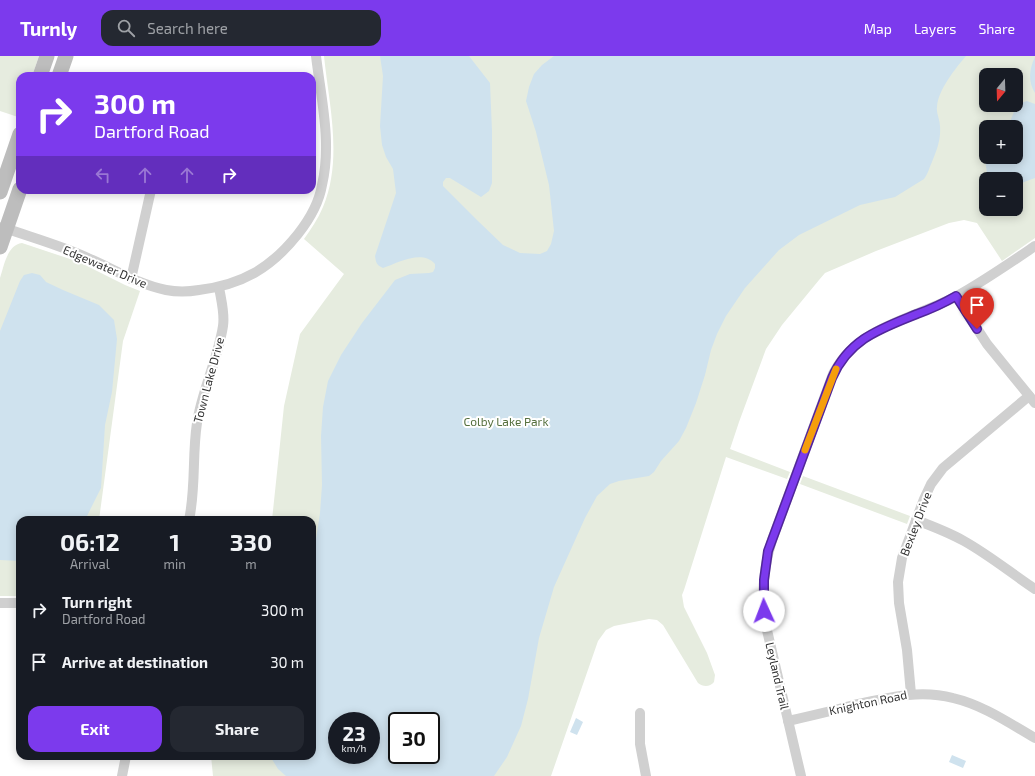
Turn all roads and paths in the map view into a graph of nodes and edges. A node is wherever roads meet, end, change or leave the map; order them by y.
1 (47, 56) edge
2 (66, 56) edge
3 (316, 56) edge
4 (41, 72) edge
5 (60, 72) edge
6 (16, 146) edge
7 (0, 192) edge
8 (18, 194) edge
9 (150, 194) edge
10 (3, 228) edge
11 (1035, 246) edge
12 (0, 247) edge
13 (131, 279) junction
14 (219, 287) junction
15 (956, 296) junction
16 (1032, 400) edge
17 (190, 516) edge
18 (916, 520) junction
19 (1035, 589) edge
20 (0, 603) edge
21 (16, 603) edge
22 (911, 694) junction
23 (640, 712) dead end
24 (788, 721) junction
25 (1035, 738) edge
26 (125, 760) edge
27 (122, 776) edge
28 (646, 776) edge
29 (801, 776) edge

1 - 4 main road
2 - 5 main road
3 - 14 street, Edgewater Drive
6 - 7 main road
8 - 10 main road
9 - 13 street
10 - 12 main road
10 - 13 street, Edgewater Drive
11 - 15 street, Leyland Trail
13 - 14 street, Edgewater Drive
14 - 17 street, Town Lake Drive
15 - 16 street
15 - 24 street, Leyland Trail
16 - 18 street, Bexley Drive
18 - 19 street
18 - 22 street, Bexley Drive
20 - 21 street
22 - 24 street, Knighton Road
22 - 25 street, Knighton Road
23 - 28 street
24 - 29 street, Leyland Trail
26 - 27 street

